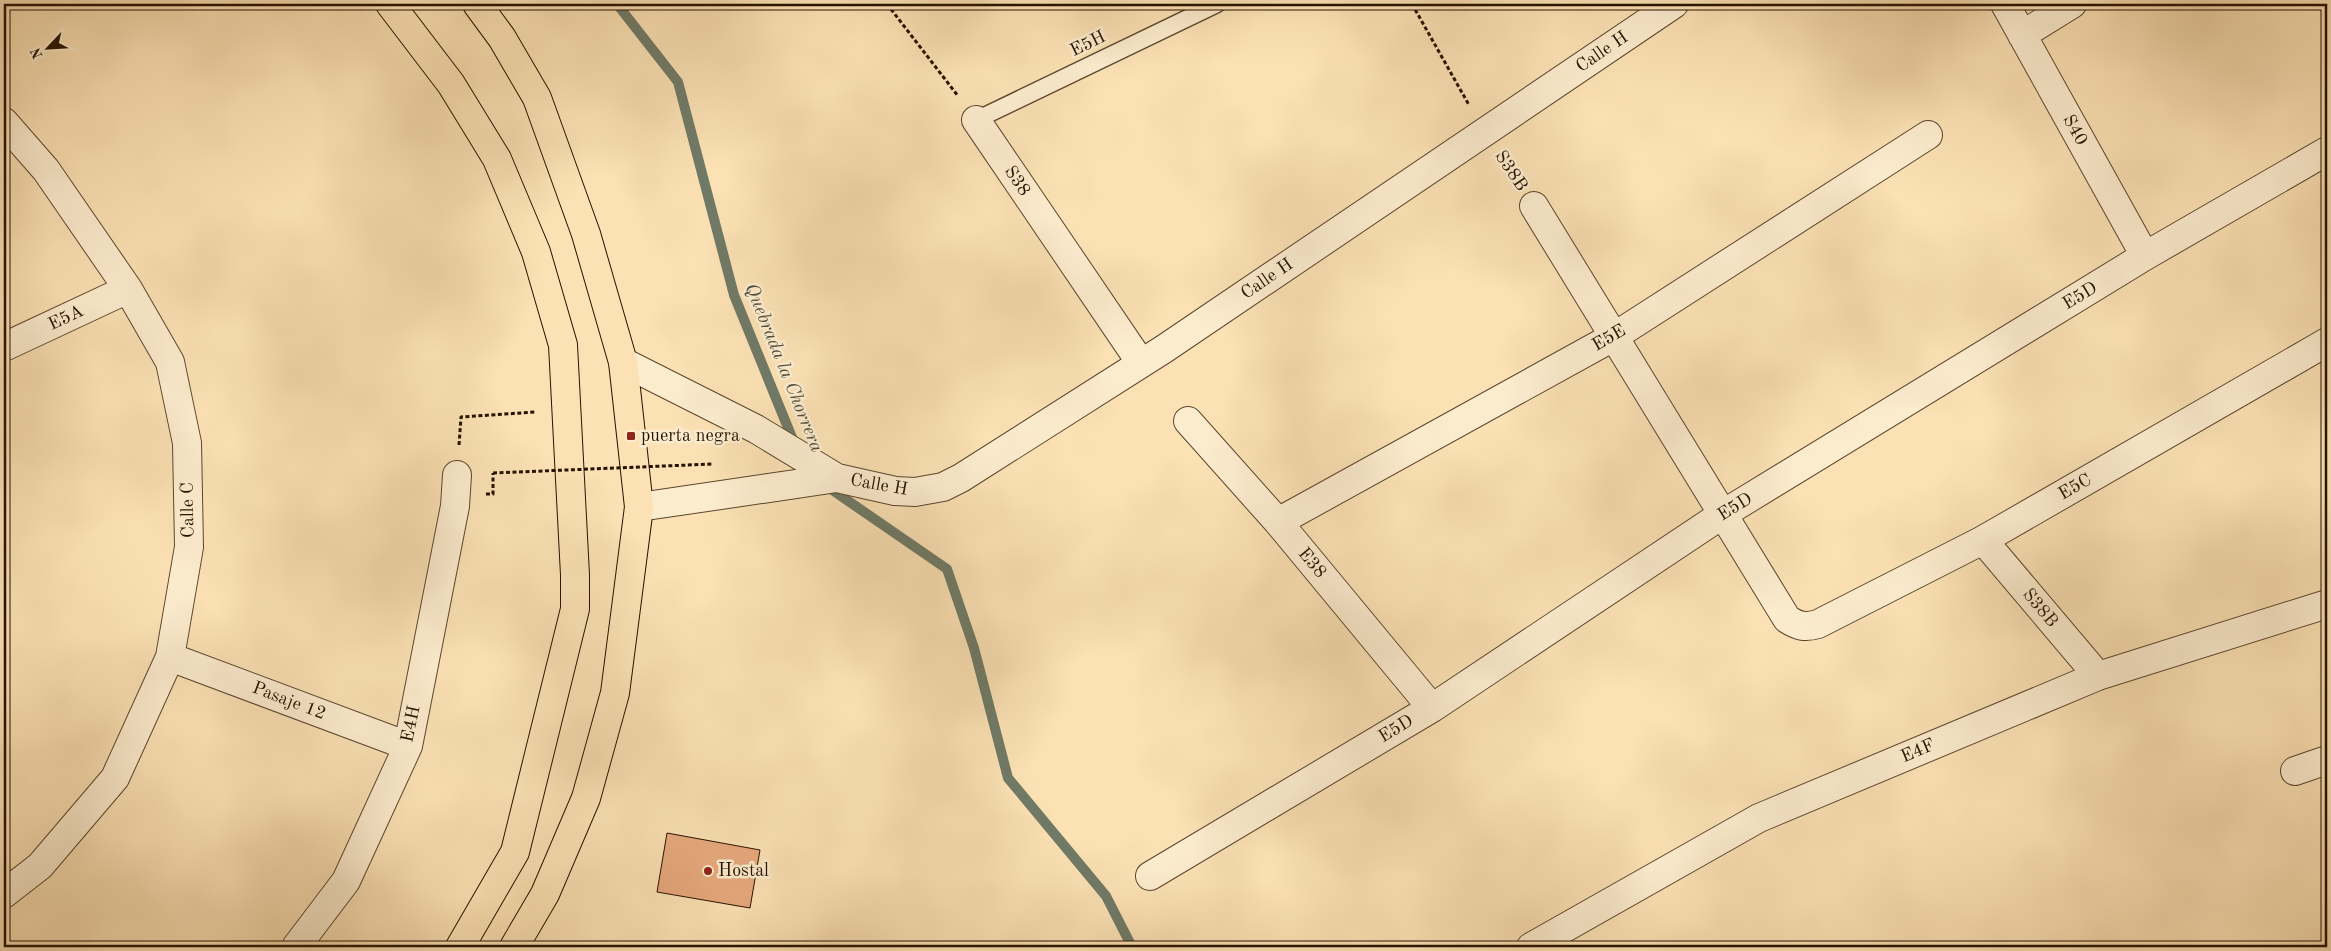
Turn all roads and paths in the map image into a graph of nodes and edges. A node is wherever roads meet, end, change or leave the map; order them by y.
1 (390, 4) edge
2 (477, 4) edge
3 (887, 4) edge
4 (1217, 4) edge
5 (1412, 4) edge
6 (1674, 4) edge
7 (2005, 4) edge
8 (2072, 4) edge
9 (2022, 35) junction
10 (976, 120) junction
11 (4, 122) edge
12 (1484, 132) junction
13 (1928, 135) dead end
14 (2327, 151) edge
15 (1534, 206) joint
16 (2145, 256) junction
17 (128, 289) junction
18 (1615, 336) junction
19 (2327, 342) edge
20 (4, 347) edge
21 (622, 362) junction
22 (1141, 363) junction
23 (566, 411) junction
24 (461, 417) dead end
25 (1188, 421) dead end
26 (713, 464) dead end
27 (457, 475) dead end
28 (838, 478) junction
29 (493, 494) dead end
30 (639, 507) junction
31 (1723, 514) junction
32 (1278, 522) junction
33 (1983, 540) junction
34 (2327, 604) edge
35 (1818, 624) joint
36 (170, 657) junction
37 (2098, 676) junction
38 (1432, 708) junction
39 (408, 746) junction
40 (2327, 760) edge
41 (2295, 771) dead end
42 (1150, 876) dead end
43 (4, 894) edge
44 (296, 947) edge
45 (460, 947) edge
46 (514, 947) edge
47 (1531, 947) edge

1 - 23 main road
2 - 21 main road
3 - 10 path
4 - 10 lane, E5H
5 - 12 path, S38B
6 - 12 street, Calle H
7 - 9 street, S40
8 - 9 street
9 - 16 street, S40
10 - 22 street, S38
11 - 17 street, Calle C
12 - 15 path, S38B
12 - 22 street, Calle H
13 - 18 street, E5E
14 - 16 street, E5D
15 - 18 street, S38B
16 - 31 street, E5D
17 - 20 street, E5A
17 - 36 street, Calle C
18 - 31 street, S38B
18 - 32 street, E5E
19 - 33 street, E5C
21 - 28 street, Calle H
21 - 30 main road
22 - 28 street, Calle H
23 - 24 path
23 - 45 main road
25 - 32 street, E38
26 - 29 path, bridge
27 - 39 street, E4H
28 - 30 street, Calle H
30 - 46 main road
31 - 35 street, S38B
31 - 38 street, E5D
32 - 38 street, E38
33 - 35 street, E5C
33 - 37 street, S38B
34 - 37 street, E4F
36 - 39 street, Pasaje 12
36 - 43 street, Calle C
37 - 47 street, E4F
38 - 42 street, E5D
39 - 44 street, E4H
40 - 41 street

